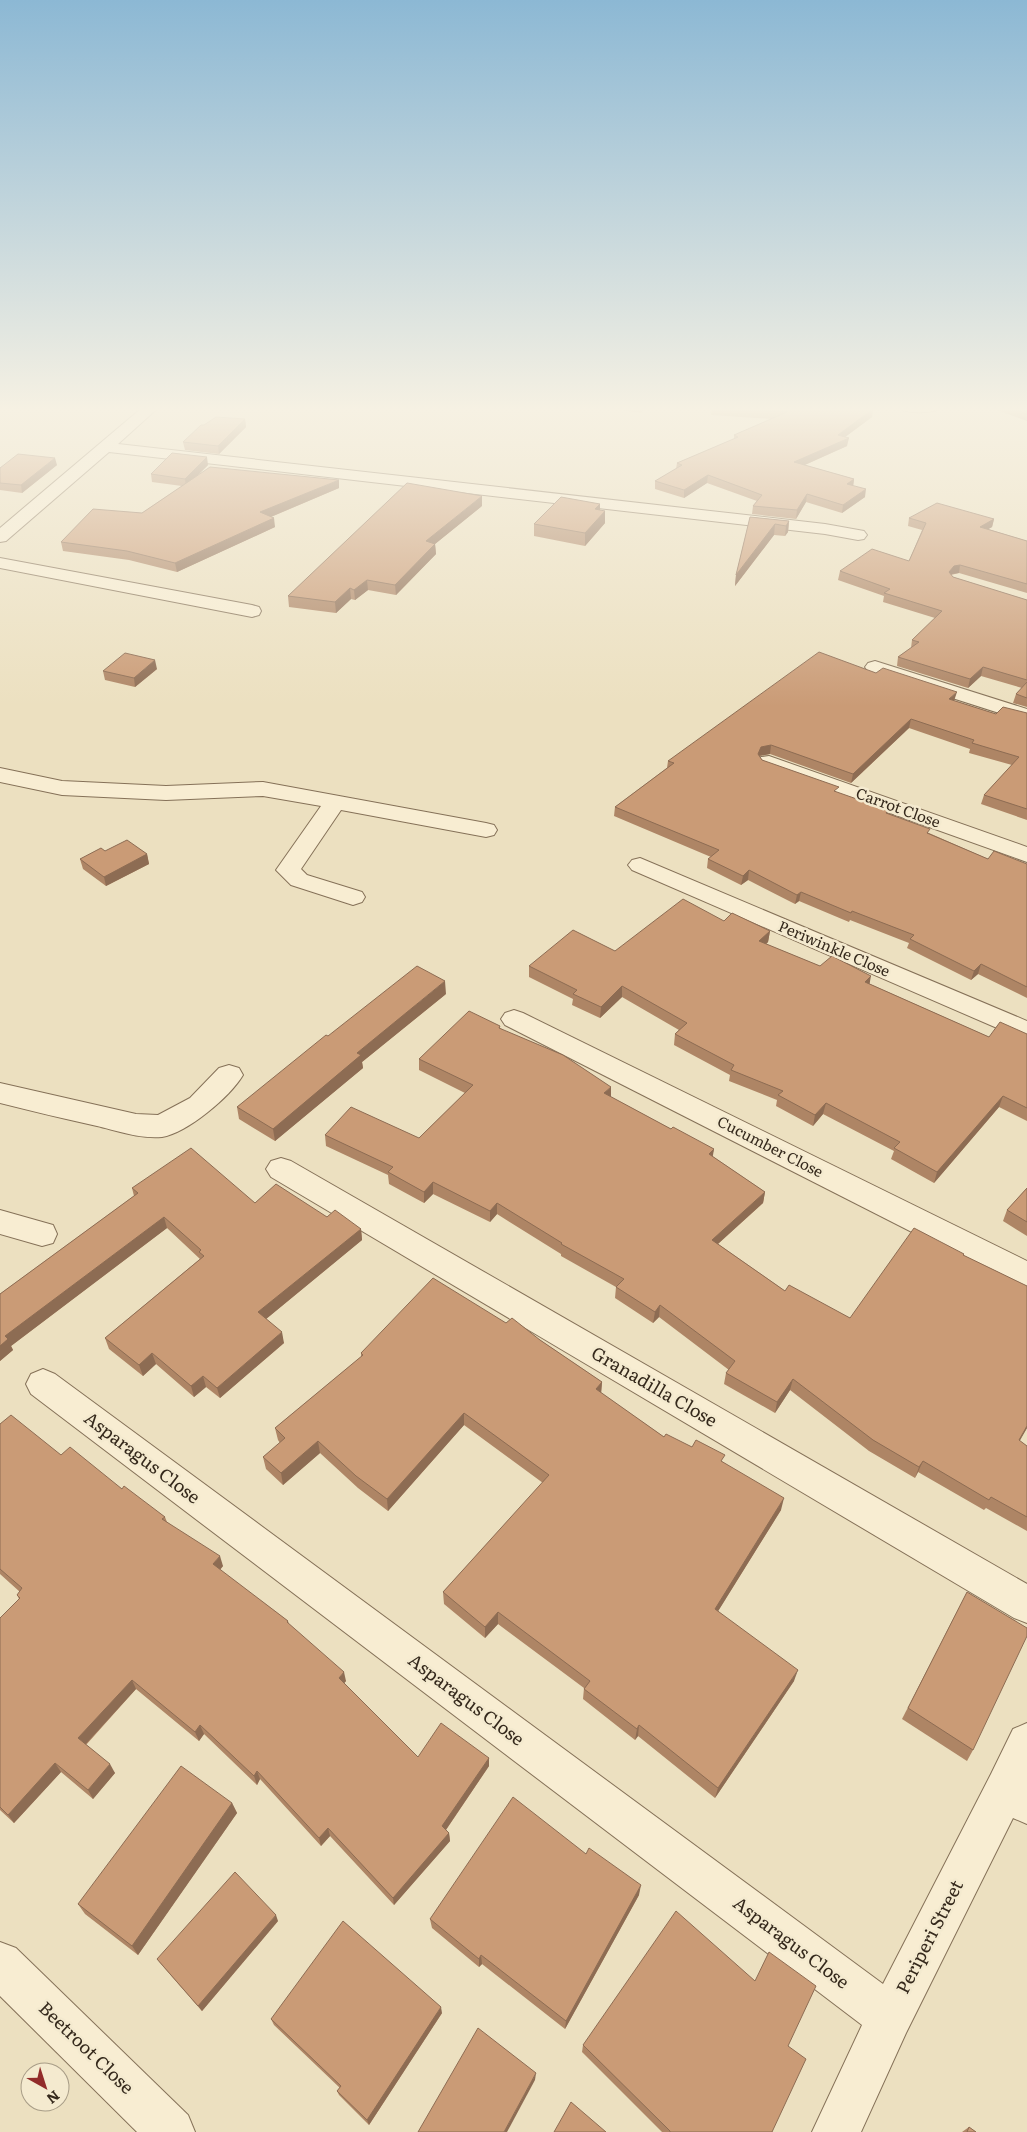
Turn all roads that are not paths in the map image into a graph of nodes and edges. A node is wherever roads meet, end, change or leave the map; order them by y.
1 (36, 506) edge
2 (624, 506) edge
3 (858, 535) dead end
4 (0, 537) edge
5 (0, 563) edge
6 (252, 611) dead end
7 (875, 666) dead end
8 (1027, 716) edge
9 (769, 762) edge
10 (0, 776) edge
11 (335, 802) junction
12 (486, 830) dead end
13 (1027, 855) edge
14 (640, 865) dead end
15 (353, 897) dead end
16 (514, 1019) dead end
17 (1027, 1032) edge
18 (229, 1075) dead end
19 (0, 1093) edge
20 (281, 1168) dead end
21 (0, 1222) edge
22 (42, 1234) dead end
23 (1027, 1276) edge
24 (43, 1384) dead end
25 (1027, 1605) edge
26 (1027, 1743) edge
27 (1017, 1796) edge
28 (0, 1964) edge
29 (890, 2017) junction
30 (171, 2132) edge
31 (836, 2132) edge

1 - 4 street
2 - 3 street
5 - 6 street
7 - 8 street
9 - 13 street, Carrot Close
10 - 11 street
11 - 12 street
11 - 15 street
14 - 17 street, Periwinkle Close
16 - 23 street, Cucumber Close
18 - 19 street
20 - 25 street, Granadilla Close
21 - 22 street
24 - 29 street, Asparagus Close
26 - 27 street, Periperi Street
27 - 29 street, Periperi Street
28 - 30 street, Beetroot Close
29 - 31 street, Periperi Street

